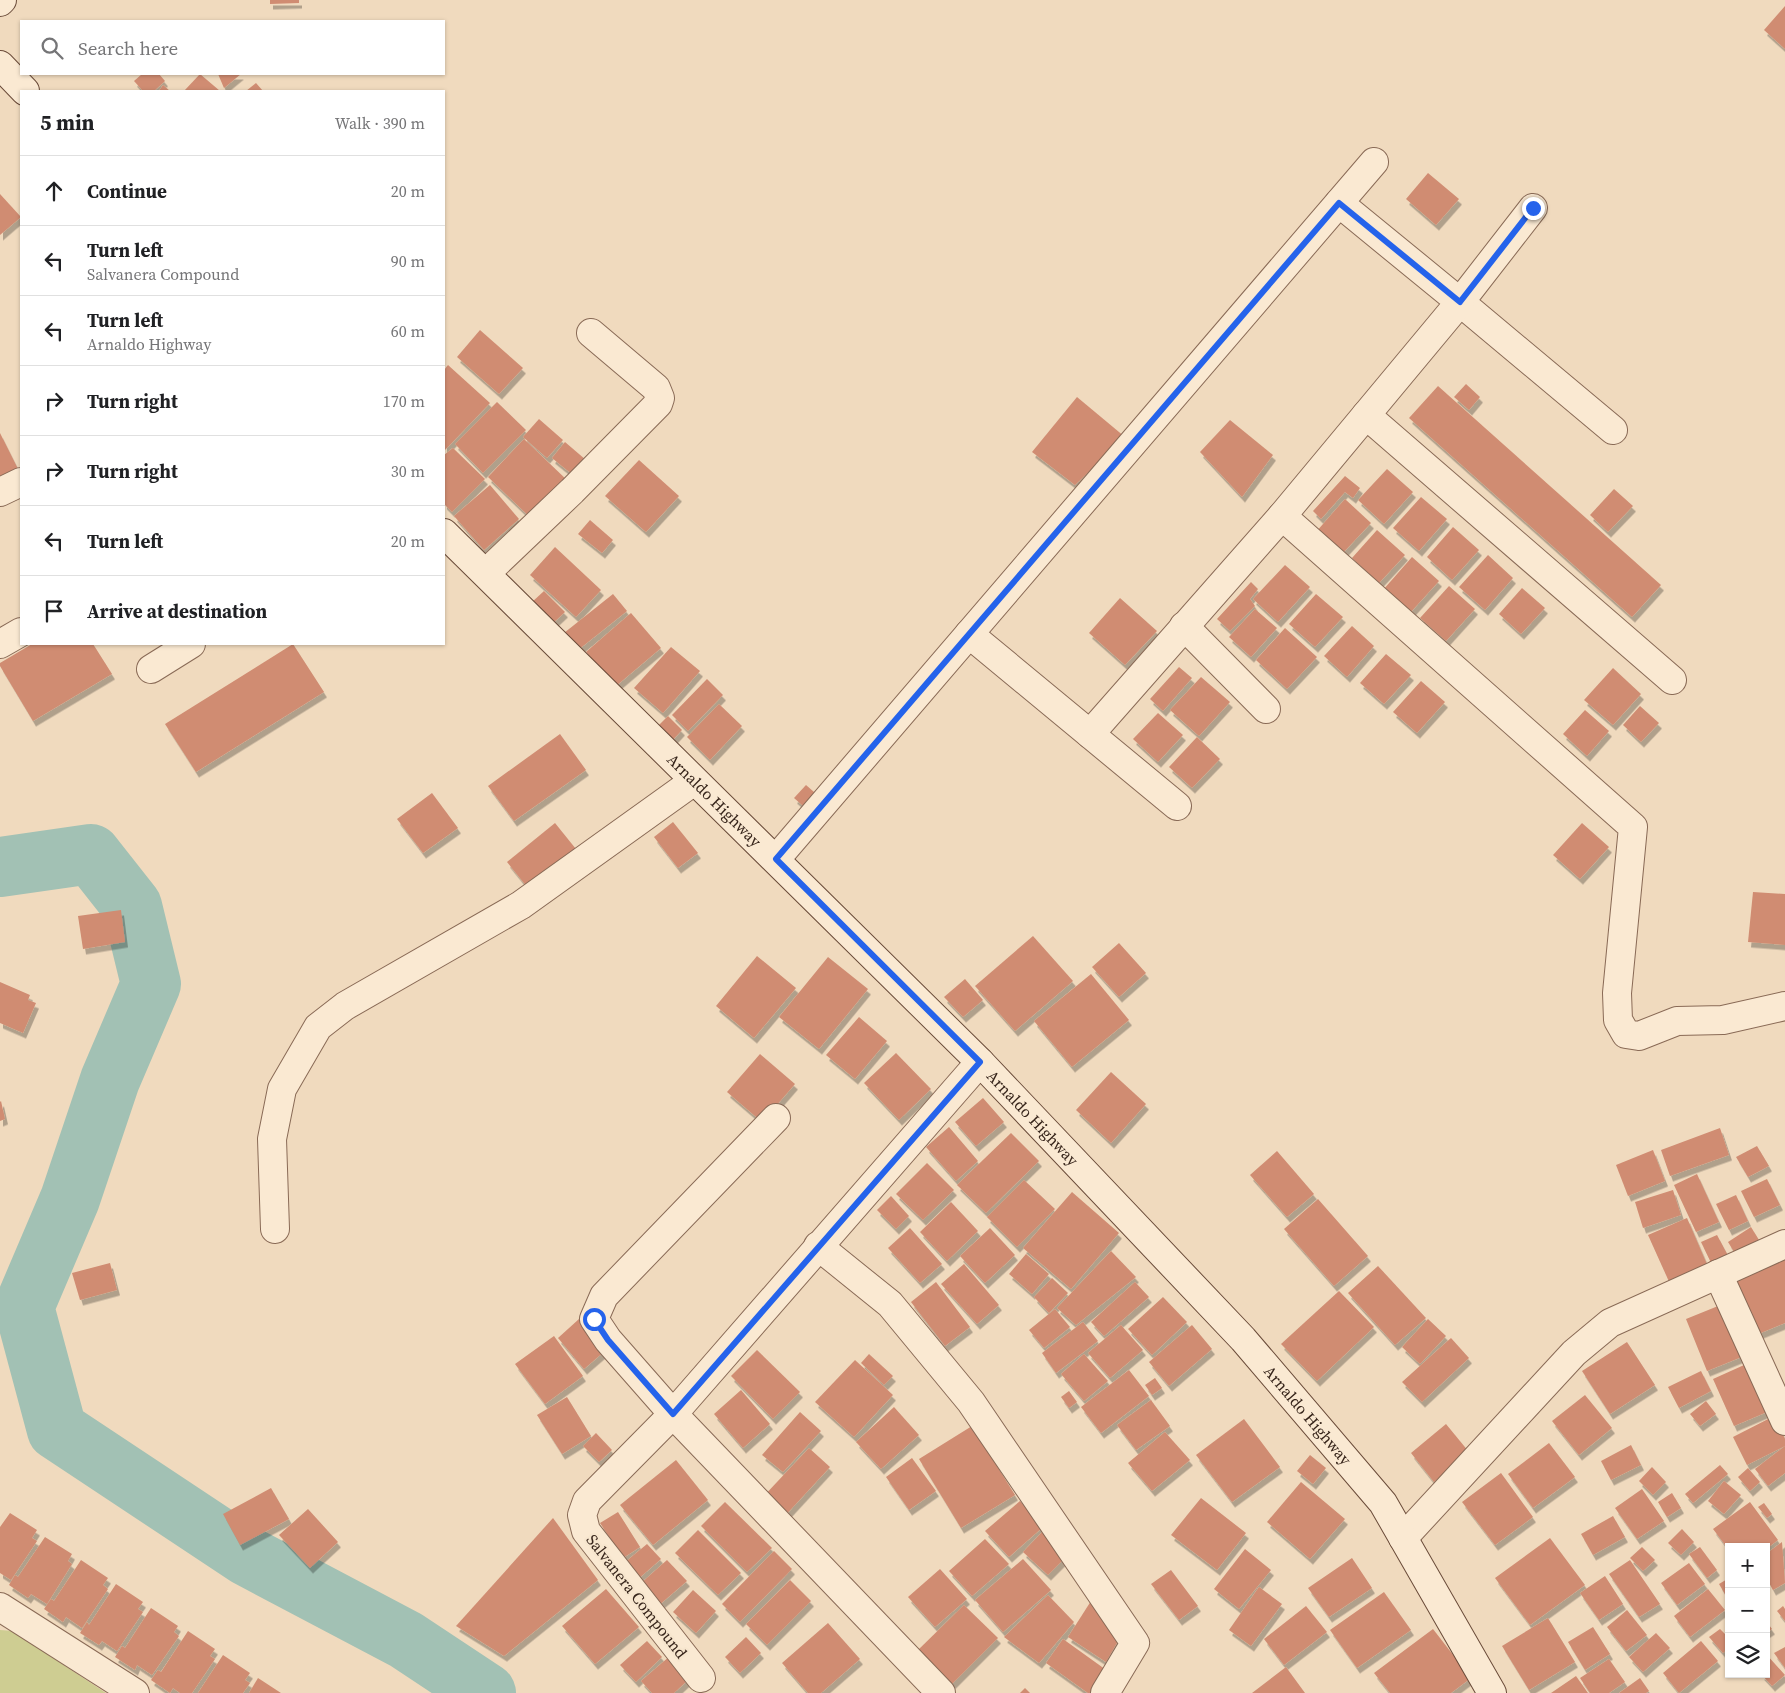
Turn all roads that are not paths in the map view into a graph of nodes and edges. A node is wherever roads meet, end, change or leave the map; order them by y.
1 (0, 64) edge
2 (24, 90) edge
3 (1374, 162) dead end
4 (1339, 203) junction
5 (1533, 208) dead end
6 (1460, 302) junction
7 (590, 334) dead end
8 (1366, 415) junction
9 (1613, 430) dead end
10 (20, 482) edge
11 (0, 492) edge
12 (1282, 516) junction
13 (445, 534) edge
14 (486, 573) junction
15 (1184, 626) junction
16 (20, 633) edge
17 (969, 634) junction
18 (0, 644) edge
19 (189, 645) edge
20 (151, 669) dead end
21 (1672, 680) dead end
22 (1266, 709) dead end
23 (1090, 734) junction
24 (694, 781) junction
25 (1177, 806) dead end
26 (776, 859) junction
27 (1785, 1006) edge
28 (980, 1062) junction
29 (776, 1118) dead end
30 (275, 1229) dead end
31 (1785, 1244) edge
32 (818, 1246) junction
33 (1718, 1274) junction
34 (673, 1414) junction
35 (1785, 1421) edge
36 (1403, 1538) junction
37 (0, 1606) edge
38 (701, 1678) dead end
39 (136, 1693) edge
40 (941, 1693) edge
41 (1105, 1693) edge
42 (1492, 1693) edge

1 - 2 street
3 - 4 street
4 - 6 street
4 - 17 street
5 - 6 street
6 - 8 street
6 - 9 street
7 - 14 street
8 - 12 street
8 - 21 street
10 - 11 street
12 - 15 street
12 - 27 street
13 - 14 street, Arnaldo Highway
14 - 24 street, Arnaldo Highway
15 - 22 street
15 - 23 street
16 - 18 street
17 - 23 street
17 - 26 street
19 - 20 street
23 - 25 street
24 - 26 street, Arnaldo Highway
24 - 30 street
26 - 28 street, Arnaldo Highway
28 - 32 street, Salvanera Compound
28 - 36 street, Arnaldo Highway
29 - 34 street
31 - 33 street
32 - 34 street, Salvanera Compound
32 - 41 street
33 - 35 street
33 - 36 street
34 - 38 street, Salvanera Compound
34 - 40 street
36 - 42 street, Arnaldo Highway
37 - 39 street

